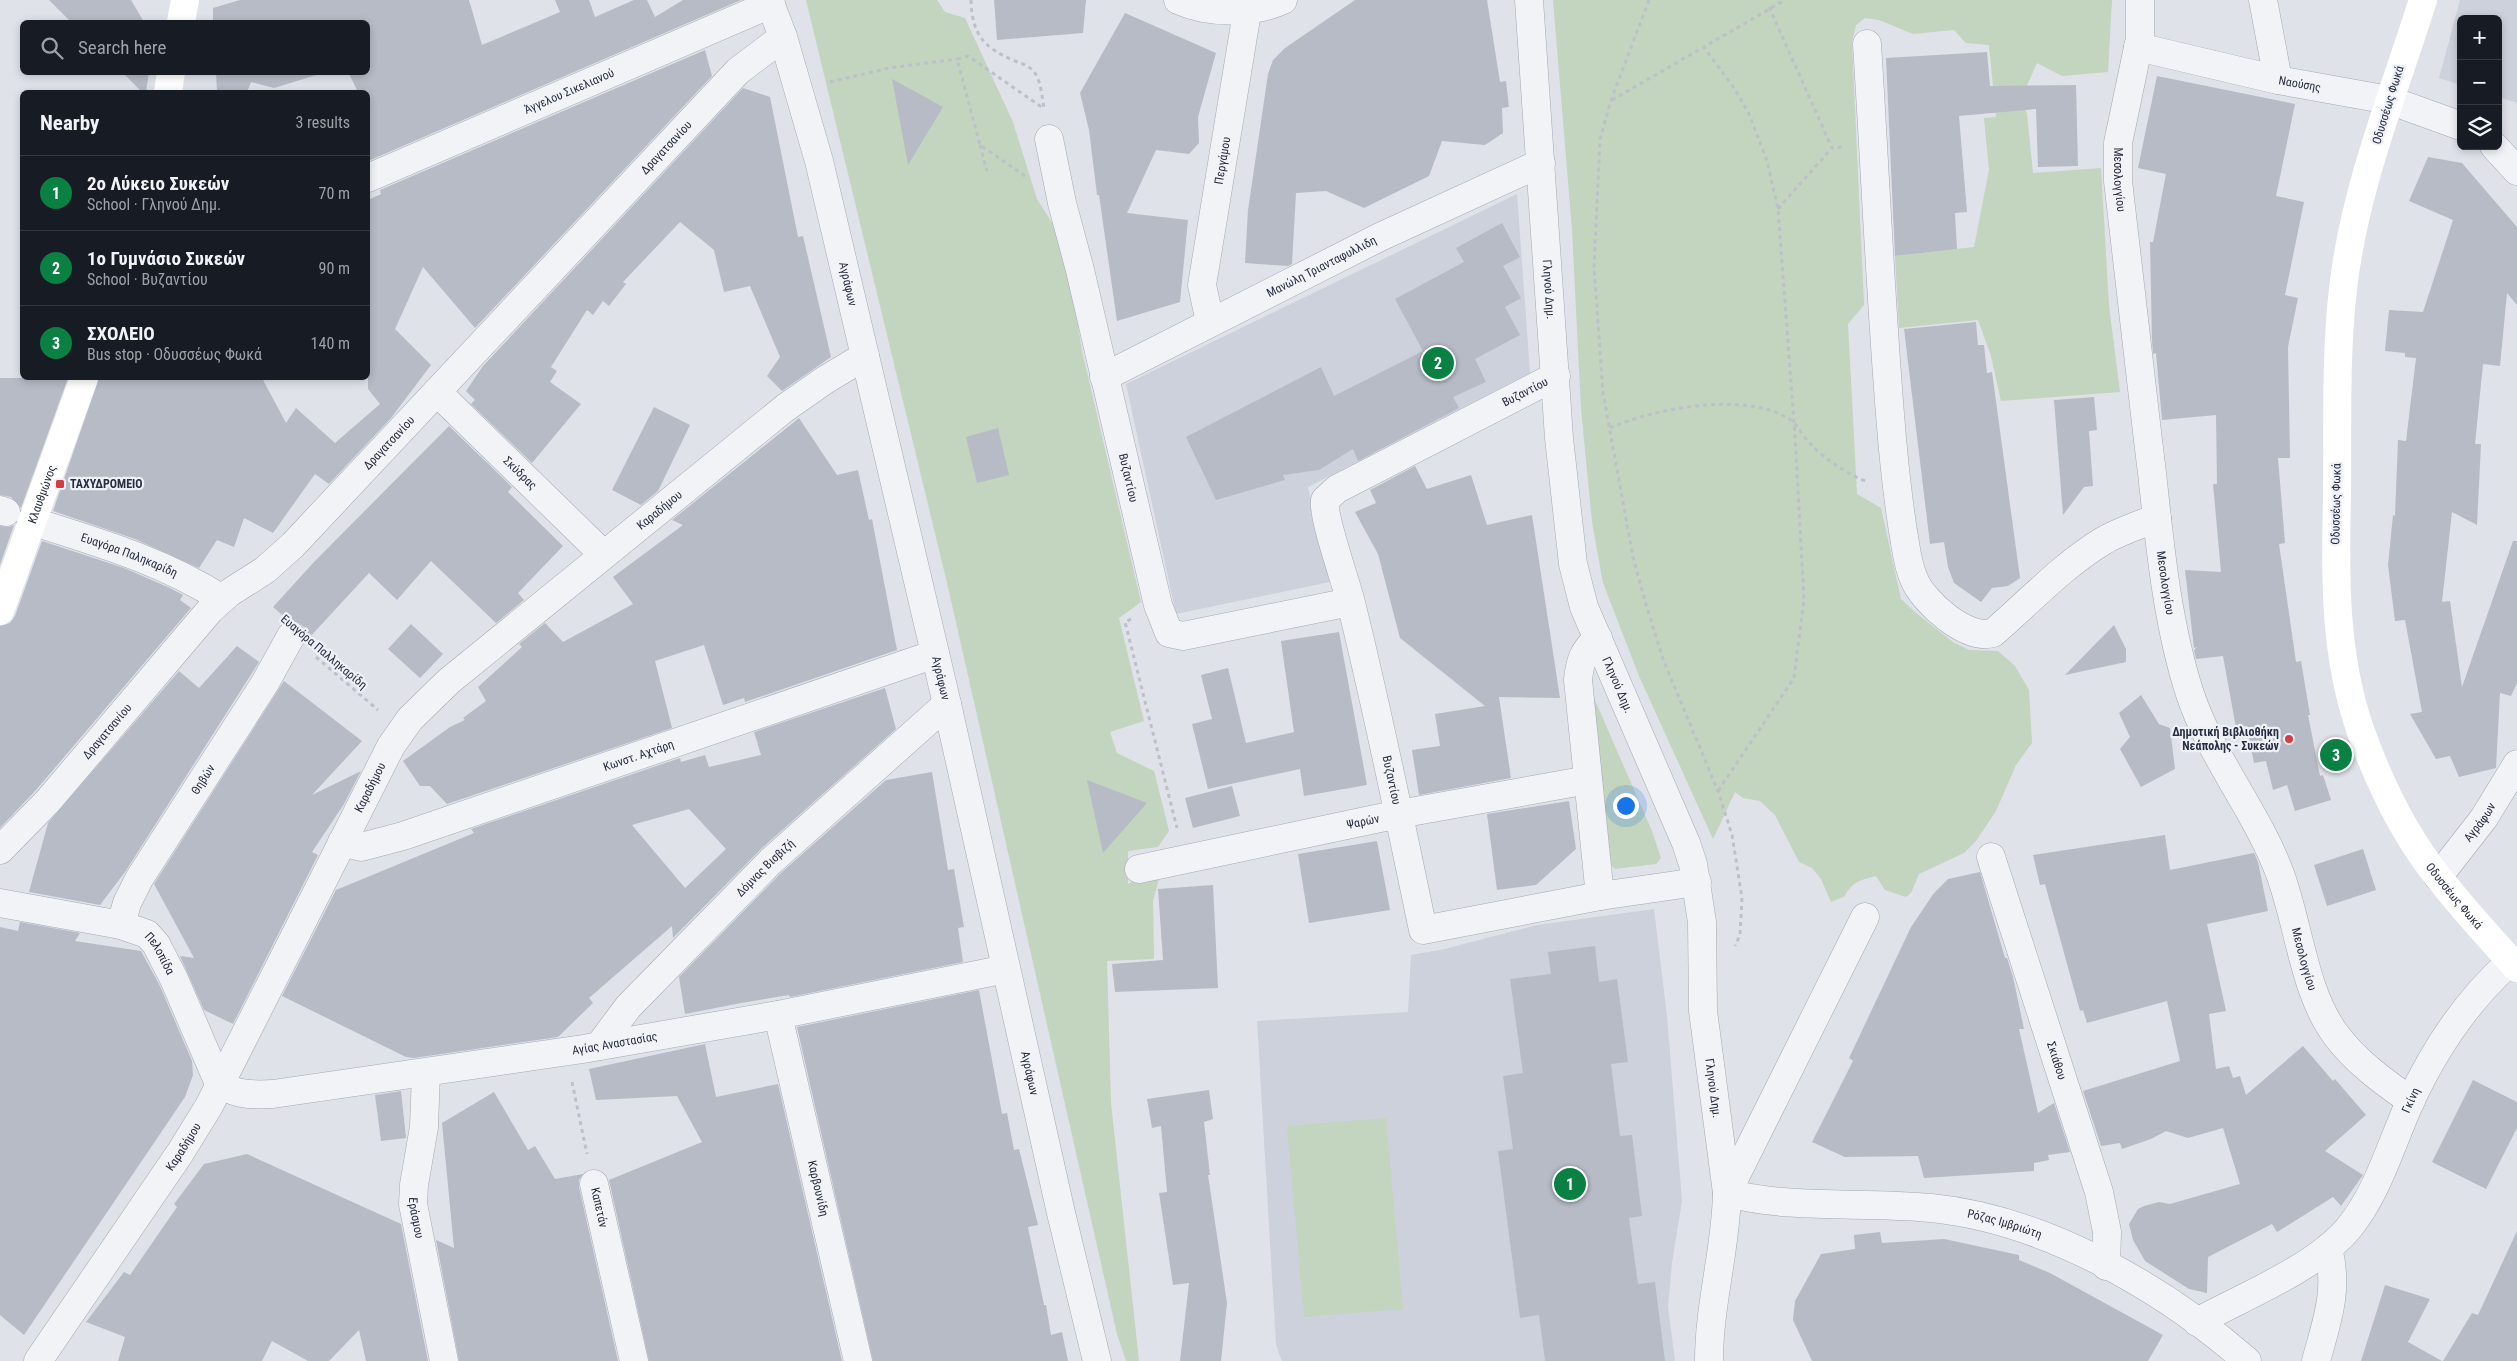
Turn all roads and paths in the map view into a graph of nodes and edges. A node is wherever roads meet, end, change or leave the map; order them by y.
1 (185, 0) edge
2 (971, 0) edge
3 (1178, 0) edge
4 (1283, 0) edge
5 (1529, 0) edge
6 (1649, 0) edge
7 (1785, 0) edge
8 (2140, 0) edge
9 (2263, 0) edge
10 (2423, 0) edge
11 (770, 2) edge
12 (1248, 4) edge
13 (1769, 7) junction
14 (181, 20) edge
15 (783, 37) junction
16 (1867, 44) dead end
17 (1704, 46) junction
18 (2138, 48) junction
19 (957, 59) junction
20 (171, 75) edge
21 (2278, 80) junction
22 (168, 90) edge
23 (799, 90) junction
24 (1611, 100) junction
25 (2390, 100) junction
26 (1044, 108) junction
27 (2457, 125) edge
28 (1049, 139) joint
29 (980, 144) junction
30 (1874, 146) junction
31 (1832, 148) junction
32 (2498, 150) edge
33 (1541, 163) junction
34 (987, 171) dead end
35 (2517, 171) edge
36 (370, 177) edge
37 (1062, 203) junction
38 (1778, 208) junction
39 (1210, 322) junction
40 (865, 356) junction
41 (1556, 376) junction
42 (1104, 377) junction
43 (83, 380) edge
44 (437, 392) junction
45 (1794, 423) junction
46 (1610, 428) junction
47 (1897, 494) junction
48 (12, 515) edge
49 (2157, 518) junction
50 (603, 554) junction
51 (222, 599) junction
52 (1350, 602) junction
53 (1158, 605) junction
54 (0, 611) edge
55 (291, 636) joint
56 (1598, 638) junction
57 (935, 654) junction
58 (947, 704) junction
59 (401, 729) junction
60 (2517, 764) edge
61 (1588, 780) junction
62 (1718, 792) junction
63 (1399, 814) junction
64 (342, 842) junction
65 (0, 850) edge
66 (1991, 857) dead end
67 (1185, 859) junction
68 (1139, 869) dead end
69 (2438, 877) junction
70 (1697, 882) junction
71 (1600, 896) junction
72 (0, 904) edge
73 (1865, 917) dead end
74 (121, 925) junction
75 (1733, 953) dead end
76 (2514, 964) edge
77 (1006, 969) junction
78 (778, 1015) junction
79 (599, 1046) junction
80 (565, 1052) junction
81 (426, 1073) junction
82 (221, 1084) junction
83 (2411, 1101) junction
84 (594, 1184) joint
85 (1727, 1193) junction
86 (2328, 1248) junction
87 (2106, 1266) junction
88 (2197, 1322) junction
89 (38, 1361) edge
90 (444, 1361) edge
91 (634, 1361) edge
92 (858, 1361) edge
93 (1097, 1361) edge
94 (1709, 1361) edge
95 (2247, 1361) edge
96 (2316, 1361) edge

1 - 14 street
2 - 26 path
3 - 12 street
4 - 12 street
5 - 33 street, Γληνού Δημ.
6 - 24 path
7 - 13 path
8 - 18 street, Μεσολογγίου
9 - 21 street
10 - 25 street, Οδυσσέως Φωκά
11 - 15 street, Αγράφων
11 - 36 street, Άγγελου Σικελιανού
12 - 39 street, Περγάμου
13 - 17 path
13 - 31 path
15 - 23 street, Αγράφων
15 - 44 street, Δραγατσανίου
16 - 30 street
17 - 24 path
17 - 38 path
18 - 21 street, Ναούσης
18 - 49 street, Μεσολογγίου
19 - 23 path
19 - 26 path
19 - 29 path
20 - 22 street
21 - 25 street, Ναούσης
23 - 40 street, Αγράφων
24 - 46 path
25 - 27 street, Ναούσης
25 - 69 street, Οδυσσέως Φωκά
26 - 28 path
28 - 37 street, Βυζαντίου
29 - 34 path
29 - 37 path
30 - 31 path
30 - 47 street
31 - 38 path
32 - 35 street
33 - 39 street, Μανώλη Τριανταφυλλιδη
33 - 41 street, Γληνού Δημ.
37 - 42 street, Βυζαντίου
38 - 45 path
39 - 42 street, Μανώλη Τριανταφυλλιδη
40 - 50 street, Καραδήμου
40 - 57 street, Αγράφων
41 - 52 street, Βυζαντίου
41 - 56 street, Γληνού Δημ.
42 - 53 street, Βυζαντίου
43 - 48 street, Κλαυθμώνος
44 - 50 street, Σκύδρας
44 - 51 street, Δραγατσανίου
45 - 46 path
45 - 47 path
45 - 62 path
46 - 62 path
47 - 49 street
48 - 51 street, Ευαγόρα Παληκαρίδη
48 - 54 street, Κλαυθμώνος
49 - 83 street, Μεσολογγίου
50 - 59 street, Καραδήμου
51 - 65 street, Δραγατσανίου
52 - 53 street, Βυζαντίου
52 - 63 street, Βυζαντίου
53 - 67 path
55 - 59 path, Ευαγόρα Παλληκαρίδη
55 - 74 street, Θηβών
56 - 61 street
56 - 70 street, Γληνού Δημ.
57 - 58 street, Αγράφων
57 - 64 street, Κωνστ. Αχτάρη
58 - 77 street, Αγράφων
58 - 79 street, Δόμνας Βισβιζή
59 - 64 street, Καραδήμου
60 - 69 street, Αγράφων
61 - 63 street, Ψαρών
61 - 71 street
62 - 75 path
63 - 67 street, Ψαρών
63 - 71 street, Βυζαντίου
64 - 82 street, Καραδήμου
66 - 87 street, Σκιάθου
67 - 68 street, Ψαρών
69 - 76 street, Οδυσσέως Φωκά
70 - 71 street
70 - 85 street, Γληνού Δημ.
72 - 74 street, Πελοπίδα
73 - 85 street
74 - 82 street, Πελοπίδα
76 - 83 street, Γκίνη
77 - 78 street, Αγίας Αναστασίας
77 - 93 street, Αγράφων
78 - 79 street, Αγίας Αναστασίας
78 - 92 street, Καρβουνίδη
79 - 80 street, Αγίας Αναστασίας
80 - 81 street, Αγίας Αναστασίας
80 - 84 path, Καπετάν
81 - 82 street, Αγίας Αναστασίας
81 - 90 street, Εράσμου
82 - 89 street, Καραδήμου
83 - 86 street, Γκίνη
84 - 91 street, Καπετάν
85 - 87 street, Ρόζας Ιμβριώτη
85 - 94 street, Γληνού Δημ.
86 - 88 street, Γκίνη
86 - 96 street
87 - 88 street, Ρόζας Ιμβριώτη
88 - 95 street, Ρόζας Ιμβριώτη

